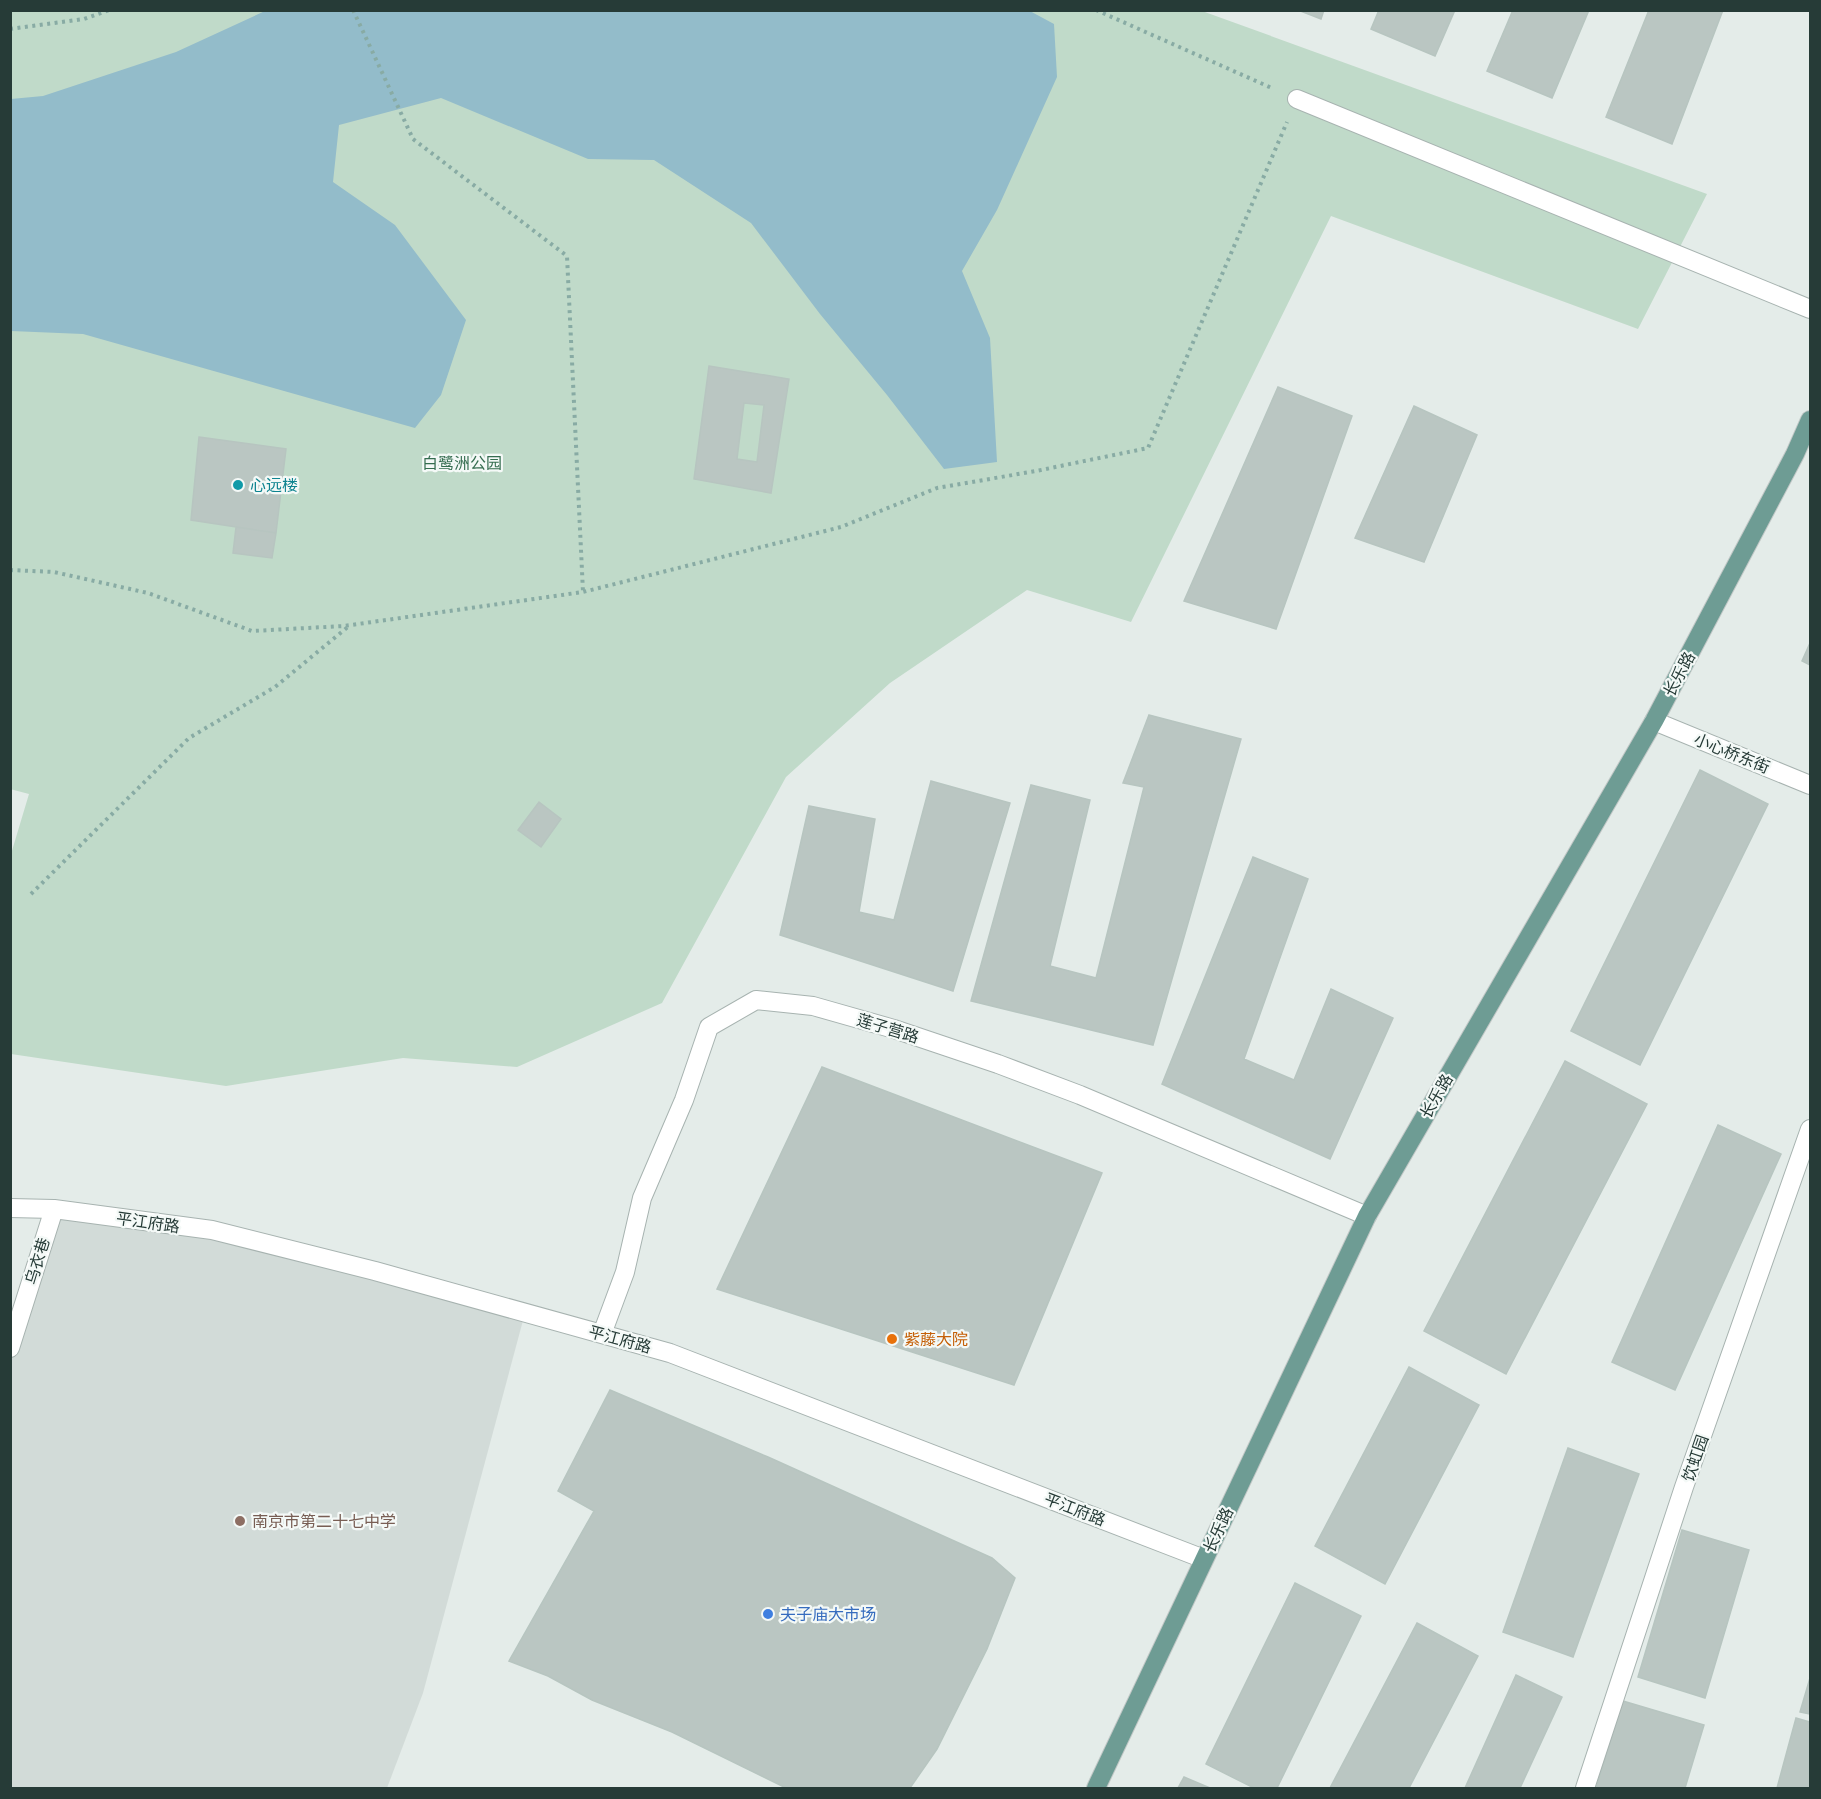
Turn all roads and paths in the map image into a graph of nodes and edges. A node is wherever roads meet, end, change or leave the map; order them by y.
1 (109, 10) edge
2 (353, 10) edge
3 (1096, 10) edge
4 (10, 30) edge
5 (1297, 99) junction
6 (1810, 309) edge
7 (1810, 420) edge
8 (10, 570) edge
9 (583, 592) junction
10 (350, 625) junction
11 (1654, 721) junction
12 (1810, 785) edge
13 (31, 894) dead end
14 (1810, 1130) edge
15 (10, 1208) edge
16 (54, 1209) junction
17 (1367, 1216) junction
18 (602, 1334) junction
19 (10, 1348) edge
20 (1204, 1559) junction
21 (1096, 1788) edge
22 (1585, 1788) edge

1 - 4 path
2 - 9 path, bridge
3 - 5 path
5 - 6 street
5 - 9 path
7 - 11 main road, 长乐路
8 - 10 path
9 - 10 path
10 - 13 path
11 - 12 street, 小心桥东街
11 - 17 main road, 长乐路
14 - 22 street, 饮虹园
15 - 16 street, 平江府路
16 - 18 street, 平江府路
16 - 19 street, 乌衣巷
17 - 18 street, 莲子营路
17 - 20 main road, 长乐路
18 - 20 street, 平江府路
20 - 21 main road, 长乐路

